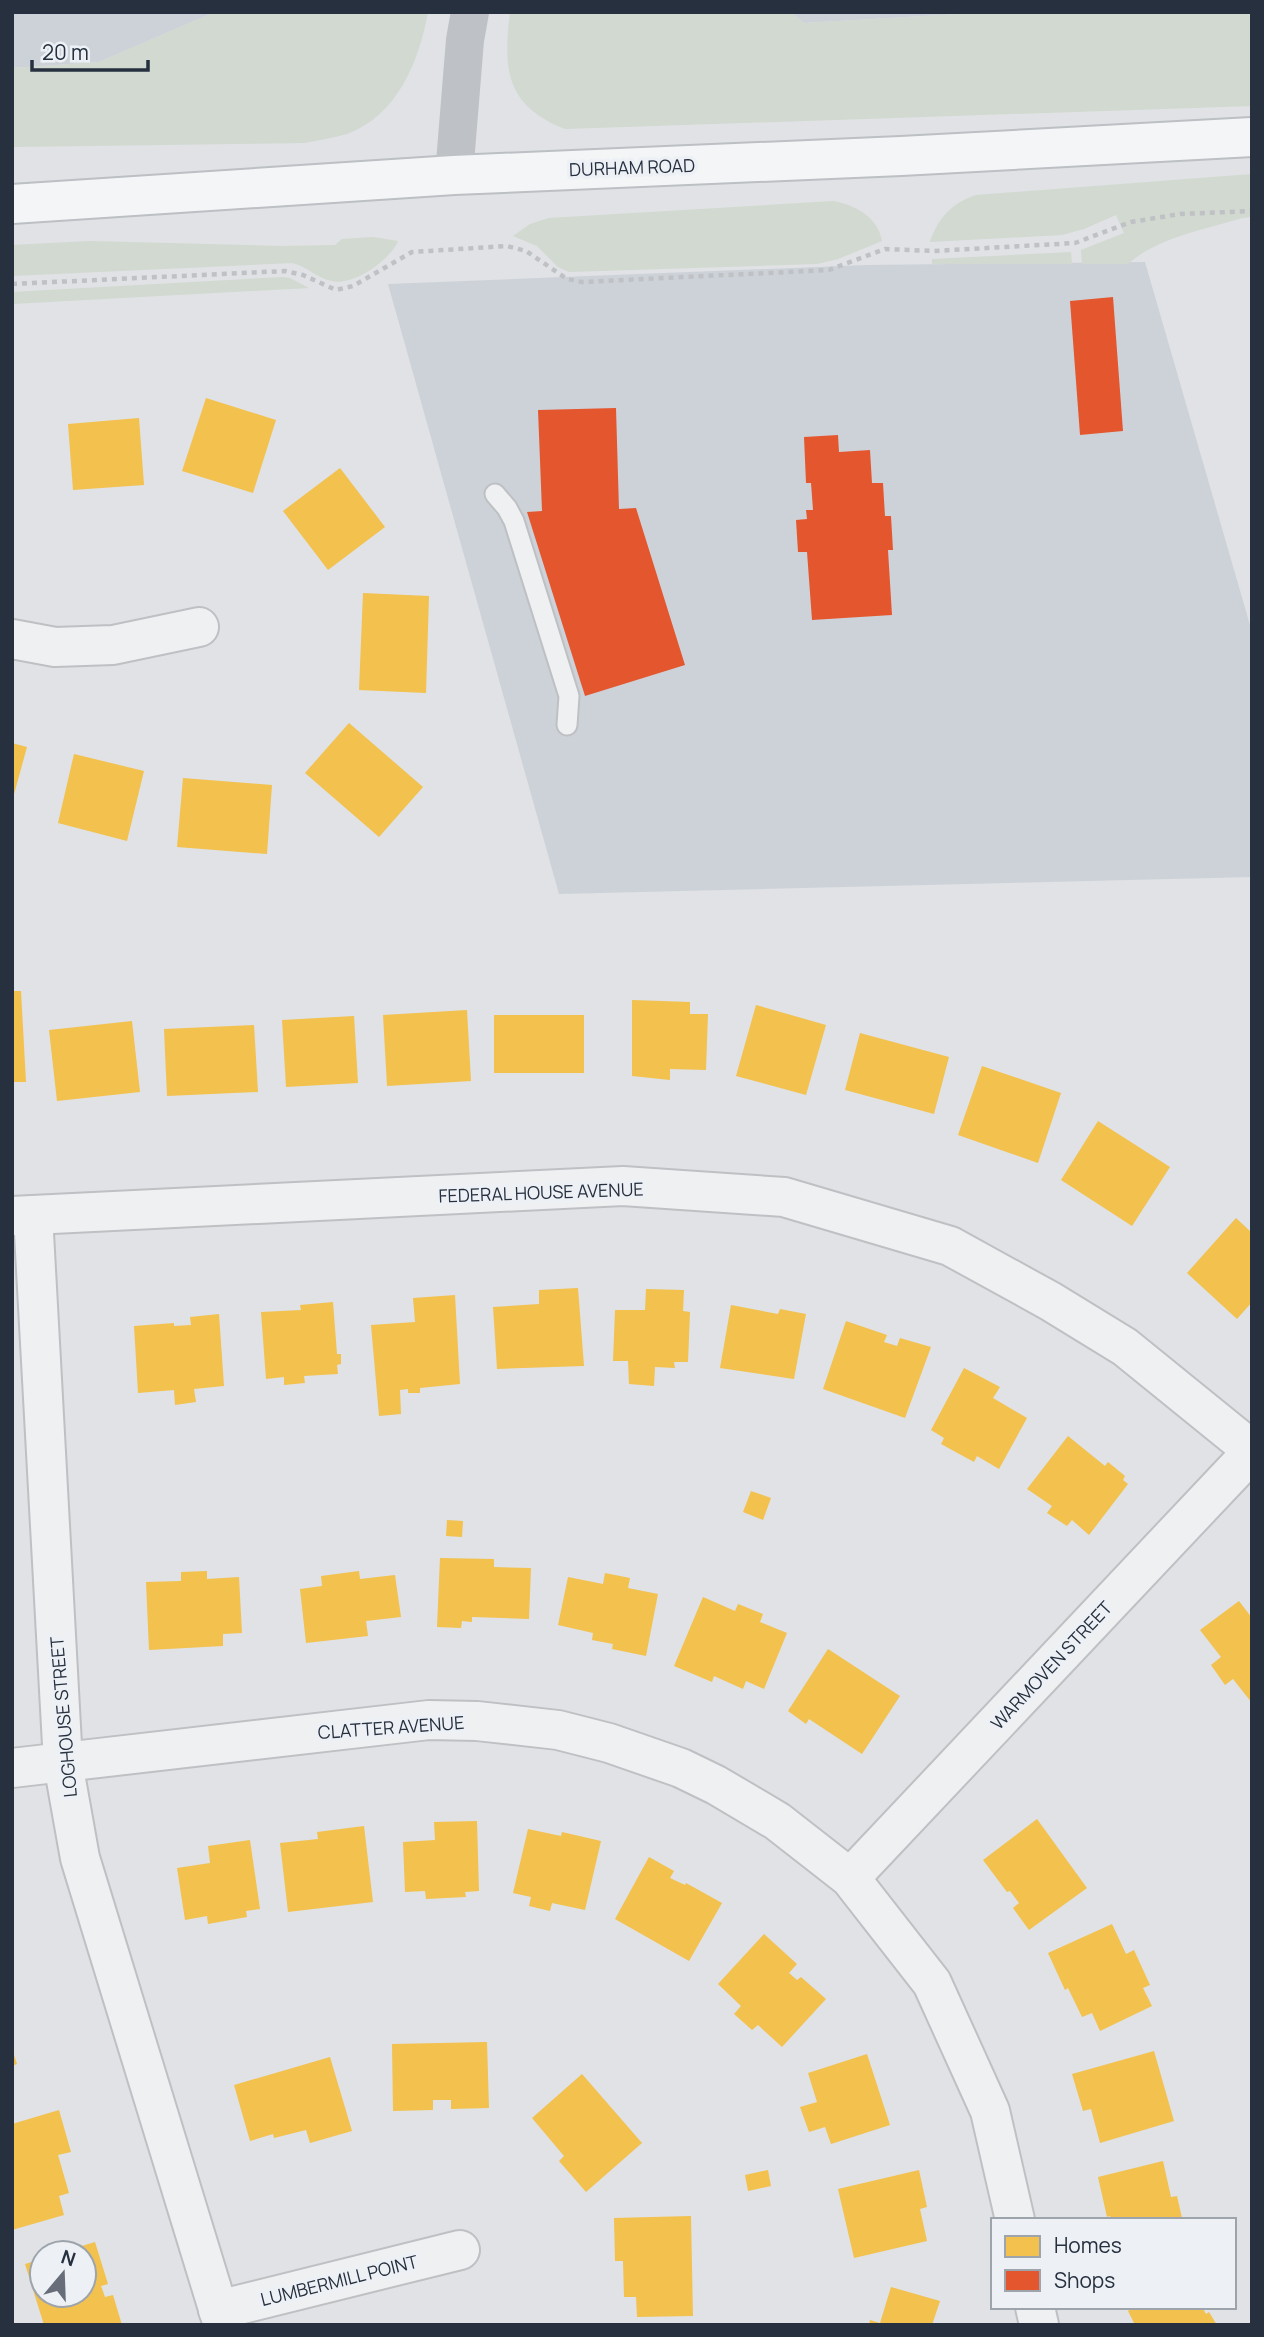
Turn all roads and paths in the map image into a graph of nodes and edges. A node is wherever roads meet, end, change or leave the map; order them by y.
1 (470, 12) edge
2 (1252, 137) edge
3 (454, 175) junction
4 (12, 204) edge
5 (1252, 212) edge
6 (12, 284) edge
7 (495, 494) dead end
8 (200, 627) dead end
9 (12, 639) edge
10 (566, 725) dead end
11 (22, 1215) edge
12 (1252, 1451) edge
13 (63, 1763) junction
14 (12, 1768) edge
15 (850, 1878) junction
16 (1015, 2218) edge
17 (460, 2250) dead end
18 (220, 2317) edge

1 - 3 street
2 - 3 main road, DURHAM ROAD
3 - 4 main road, DURHAM ROAD
5 - 6 path
7 - 10 lane
8 - 9 street
11 - 12 street, FEDERAL HOUSE AVENUE
11 - 13 street, LOGHOUSE STREET
12 - 15 street, WARMOVEN STREET
13 - 14 street, CLATTER AVENUE
13 - 15 street, CLATTER AVENUE
13 - 18 street, LOGHOUSE STREET
15 - 16 street, CLATTER AVENUE
17 - 18 street, LUMBERMILL POINT

